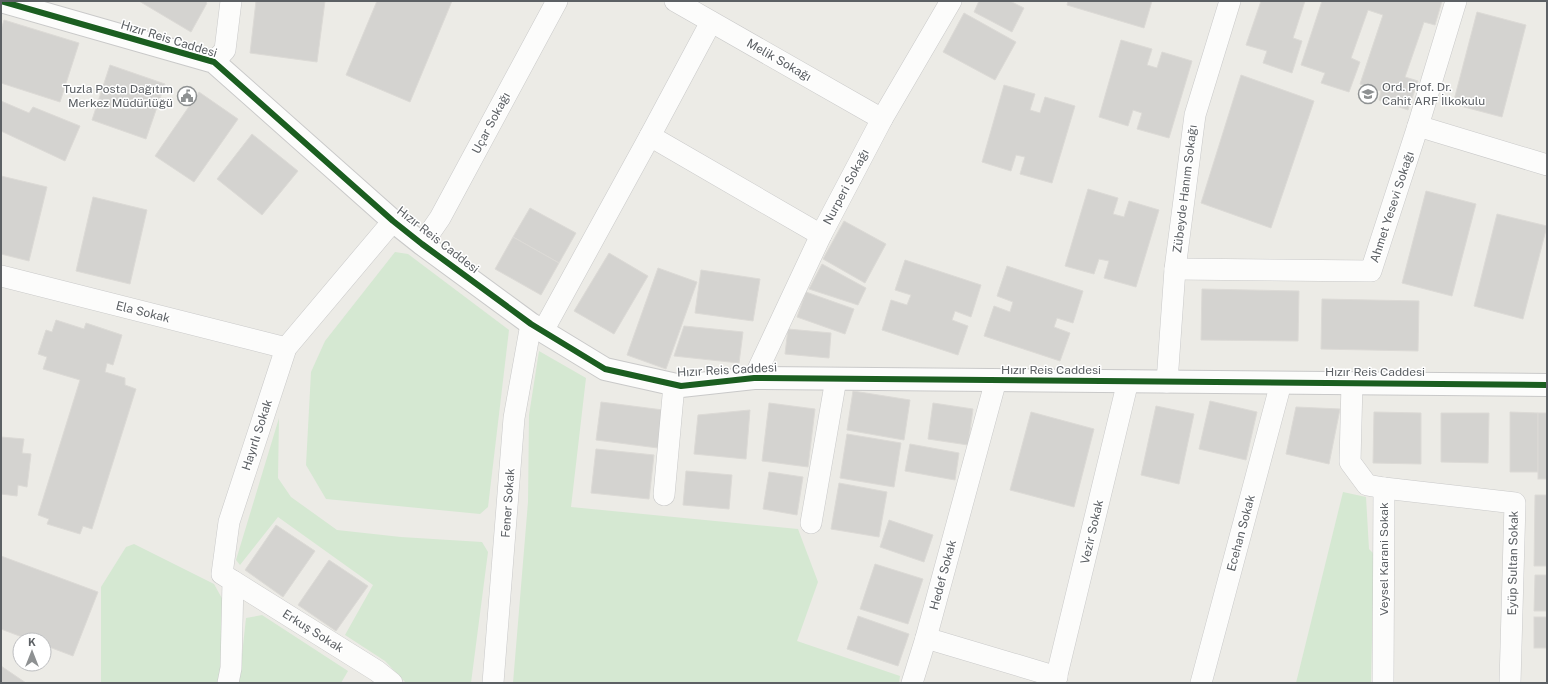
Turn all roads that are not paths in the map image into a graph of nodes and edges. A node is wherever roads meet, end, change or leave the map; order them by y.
1 (1, 1) edge
2 (231, 1) edge
3 (557, 1) edge
4 (675, 1) edge
5 (1230, 1) edge
6 (1456, 1) edge
7 (948, 2) edge
8 (711, 22) junction
9 (214, 62) junction
10 (882, 119) junction
11 (1418, 126) junction
12 (650, 136) junction
13 (1547, 165) edge
14 (393, 221) junction
15 (821, 235) junction
16 (422, 244) junction
17 (1175, 269) junction
18 (1, 276) edge
19 (537, 328) junction
20 (286, 348) junction
21 (754, 378) junction
22 (836, 379) junction
23 (996, 380) junction
24 (1128, 381) junction
25 (1167, 382) junction
26 (1281, 383) junction
27 (1352, 383) junction
28 (674, 385) junction
29 (1547, 385) edge
30 (1384, 488) junction
31 (664, 496) dead end
32 (811, 523) dead end
33 (233, 581) junction
34 (926, 638) junction
35 (1056, 680) edge
36 (228, 683) edge
37 (392, 683) edge
38 (493, 683) edge
39 (912, 683) edge
40 (1201, 683) edge
41 (1383, 683) edge
42 (1510, 683) edge

1 - 9 street, Hızır Reis Caddesi
2 - 9 street
3 - 16 street, Uçar Sokağı
4 - 8 street, Melik Sokağı
5 - 17 street, Zübeyde Hanım Sokağı
6 - 11 street, Ahmet Yesevi Sokağı
7 - 10 street, Nurperi Sokağı
8 - 10 street, Melik Sokağı
8 - 12 street, Fener Sokak
9 - 14 street, Hızır Reis Caddesi
10 - 15 street, Nurperi Sokağı
11 - 13 street
11 - 17 street, Ahmet Yesevi Sokağı
12 - 15 street
12 - 19 street, Fener Sokak
14 - 16 street, Hızır Reis Caddesi
14 - 20 street, Hayırlı Sokak
15 - 21 street, Nurperi Sokağı
16 - 19 street, Hızır Reis Caddesi
17 - 25 street, Zübeyde Hanım Sokağı
18 - 20 street, Ela Sokak
19 - 28 street, Hızır Reis Caddesi
19 - 38 street, Fener Sokak
20 - 33 street, Hayırlı Sokak
21 - 22 street, Hızır Reis Caddesi
21 - 28 street, Hızır Reis Caddesi
22 - 23 street, Hızır Reis Caddesi
22 - 32 street
23 - 24 street, Hızır Reis Caddesi
23 - 34 street, Hedef Sokak
24 - 25 street, Hızır Reis Caddesi
24 - 35 street, Vezir Sokak
25 - 26 street, Hızır Reis Caddesi
26 - 27 street, Hızır Reis Caddesi
26 - 40 street, Ecehan Sokak
27 - 29 street, Hızır Reis Caddesi
27 - 30 street, Veysel Karani Sokak
28 - 31 street
30 - 41 street, Veysel Karani Sokak
30 - 42 street, Eyüp Sultan Sokak
33 - 36 street
33 - 37 street, Erkuş Sokak
34 - 35 street
34 - 39 street, Hedef Sokak

